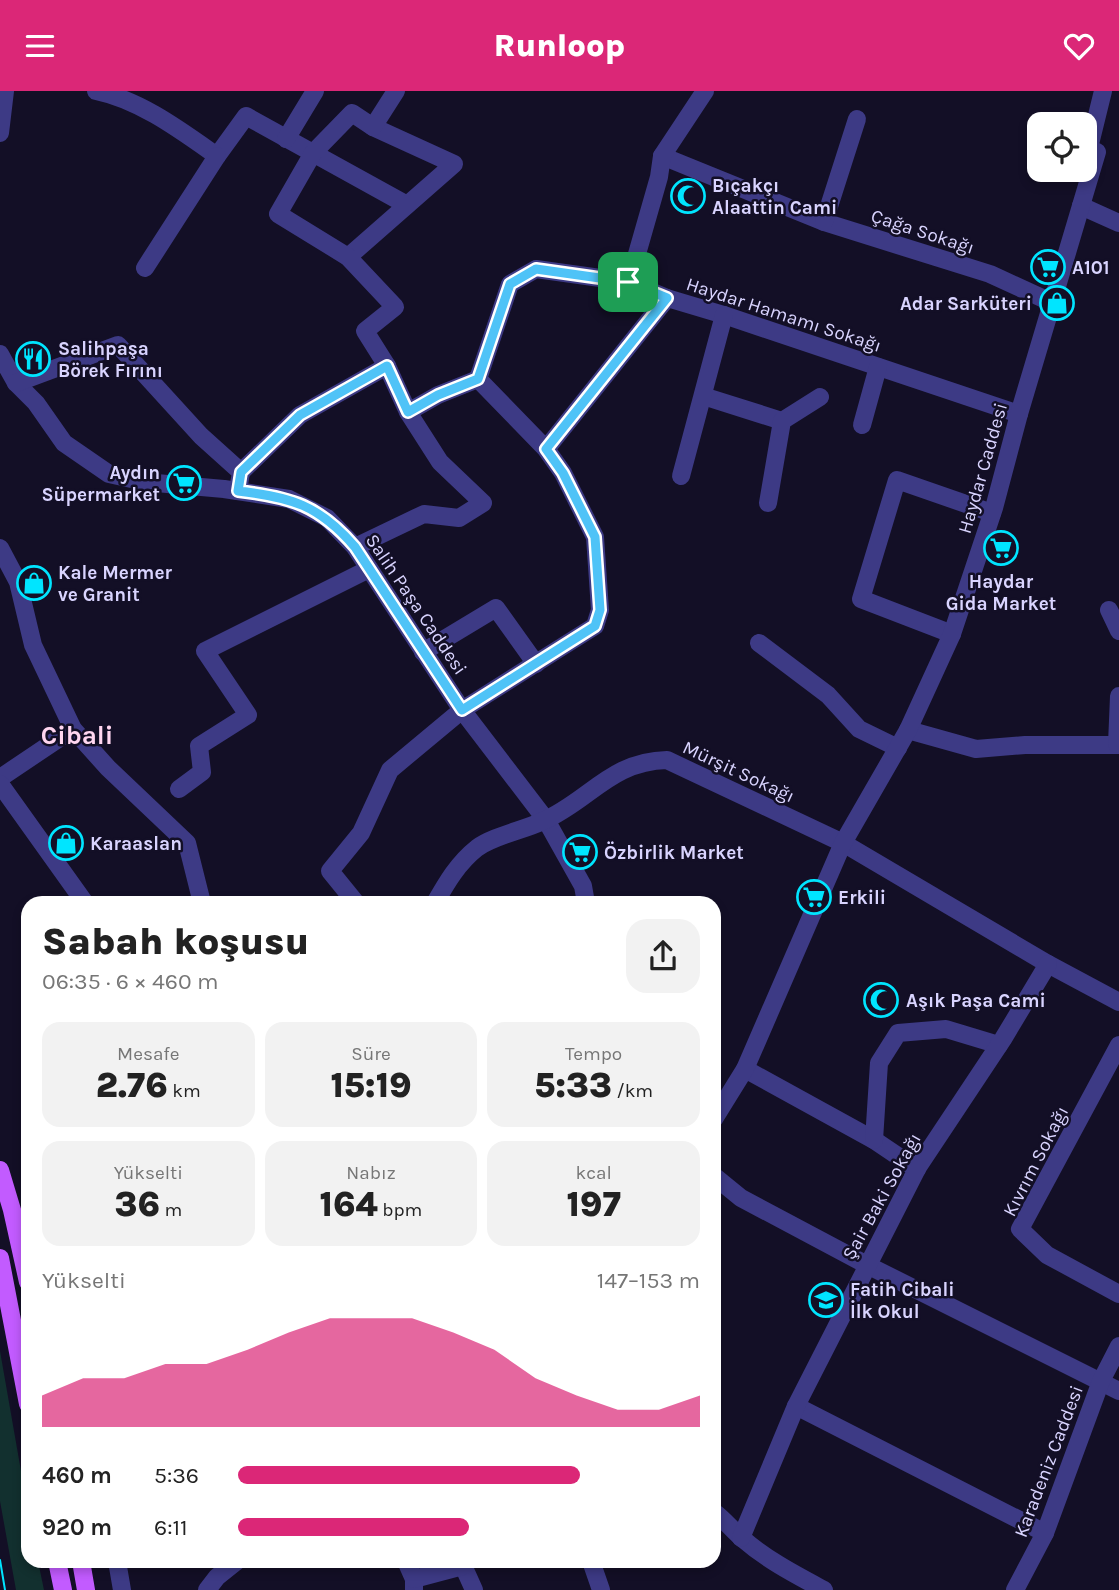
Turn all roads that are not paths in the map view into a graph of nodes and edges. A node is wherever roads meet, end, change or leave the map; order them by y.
1 (5, 91) edge
2 (96, 91) edge
3 (315, 91) edge
4 (396, 91) edge
5 (705, 91) edge
6 (1103, 91) edge
7 (857, 118) dead end
8 (373, 127) junction
9 (0, 133) edge
10 (286, 139) junction
11 (313, 153) junction
12 (217, 156) junction
13 (662, 156) junction
14 (407, 205) junction
15 (1081, 206) junction
16 (824, 222) junction
17 (1119, 223) edge
18 (348, 257) junction
19 (145, 268) dead end
20 (628, 282) junction
21 (667, 298) junction
22 (1053, 303) junction
23 (724, 315) junction
24 (0, 354) edge
25 (387, 366) junction
26 (878, 367) junction
27 (478, 379) junction
28 (16, 383) junction
29 (703, 396) junction
30 (820, 397) dead end
31 (408, 412) junction
32 (1019, 414) junction
33 (782, 421) junction
34 (862, 425) dead end
35 (546, 449) junction
36 (241, 472) junction
37 (681, 476) dead end
38 (238, 491) junction
39 (768, 503) dead end
40 (992, 513) junction
41 (355, 547) junction
42 (0, 548) edge
43 (369, 569) junction
44 (1109, 610) dead end
45 (1119, 631) edge
46 (952, 634) junction
47 (759, 643) dead end
48 (423, 652) junction
49 (536, 664) junction
50 (1119, 696) edge
51 (462, 710) junction
52 (73, 729) junction
53 (908, 730) junction
54 (1118, 744) edge
55 (898, 748) junction
56 (0, 778) edge
57 (0, 783) edge
58 (179, 789) dead end
59 (546, 820) junction
60 (844, 843) junction
61 (80, 896) edge
62 (200, 896) edge
63 (350, 896) edge
64 (439, 896) edge
65 (585, 896) edge
66 (1048, 964) junction
67 (1119, 1002) edge
68 (999, 1045) junction
69 (1119, 1045) edge
70 (746, 1069) junction
71 (721, 1108) edge
72 (874, 1140) junction
73 (917, 1169) junction
74 (0, 1170) edge
75 (721, 1182) edge
76 (21, 1250) edge
77 (0, 1258) edge
78 (867, 1265) junction
79 (1119, 1294) edge
80 (1119, 1346) edge
81 (21, 1368) edge
82 (1101, 1381) junction
83 (1119, 1391) edge
84 (796, 1406) junction
85 (721, 1517) edge
86 (1045, 1533) junction
87 (741, 1538) junction
88 (58, 1568) edge
89 (82, 1568) edge
90 (118, 1568) edge
91 (228, 1568) edge
92 (408, 1568) edge
93 (451, 1568) edge
94 (464, 1568) edge
95 (594, 1568) edge
96 (414, 1585) edge
97 (63, 1590) edge
98 (86, 1590) edge
99 (122, 1590) edge
100 (207, 1590) edge
101 (474, 1590) edge
102 (601, 1590) edge
103 (824, 1590) edge
104 (1015, 1590) edge

1 - 9 street
2 - 12 street
3 - 10 street
4 - 8 street
5 - 13 street
6 - 15 street, Haydar Caddesi
7 - 16 street
8 - 11 street
8 - 14 street
10 - 11 street
10 - 12 street
11 - 14 street
11 - 18 street
12 - 19 street
13 - 16 street, Çağa Sokağı
13 - 20 street
14 - 18 street
15 - 17 street
15 - 22 street, Haydar Caddesi
16 - 22 street, Çağa Sokağı
18 - 25 street
20 - 21 street, Haydar Hamamı Sokağı
20 - 27 street, Haydar Hamamı Sokağı
21 - 23 street, Haydar Hamamı Sokağı
21 - 35 street
22 - 32 street, Haydar Caddesi
23 - 26 street, Haydar Hamamı Sokağı
23 - 29 street
24 - 28 street, Salih Paşa Caddesi
25 - 31 street
25 - 36 street
26 - 32 street, Haydar Hamamı Sokağı
26 - 34 street
27 - 31 street
27 - 35 street
28 - 36 street
28 - 38 street, Salih Paşa Caddesi
29 - 33 street
29 - 37 street
30 - 33 street
31 - 41 street
32 - 40 street, Haydar Caddesi
33 - 39 street
35 - 49 street
36 - 38 street
38 - 41 street, Salih Paşa Caddesi
40 - 46 street, Haydar Caddesi
40 - 46 street
41 - 43 street, Salih Paşa Caddesi
42 - 52 street
43 - 48 street, Salih Paşa Caddesi
43 - 58 street
44 - 45 street
46 - 53 street, Haydar Caddesi
47 - 55 street
48 - 49 street
48 - 51 street, Salih Paşa Caddesi
49 - 51 street
50 - 54 street
51 - 59 street, Salih Paşa Caddesi
51 - 63 street
52 - 56 street
52 - 62 street
53 - 54 street
53 - 55 street, Haydar Caddesi
55 - 60 street, Haydar Caddesi
57 - 61 street
59 - 60 street, Mürşit Sokağı
59 - 64 street, Mürşit Sokağı
59 - 65 street, Salih Paşa Caddesi
60 - 66 street, Mürşit Sokağı
60 - 70 street, Haydar Caddesi
66 - 67 street, Mürşit Sokağı
66 - 68 street, Şair Baki Sokağı
68 - 72 street
68 - 73 street, Şair Baki Sokağı
69 - 79 street, Kıvrım Sokağı
70 - 71 street, Haydar Caddesi
70 - 72 street
72 - 73 street
73 - 78 street, Şair Baki Sokağı
74 - 76 main road
75 - 78 street
77 - 81 main road
78 - 82 street
78 - 84 street, Şair Baki Sokağı
80 - 82 street, Karadeniz Caddesi
82 - 83 street
82 - 86 street, Karadeniz Caddesi
84 - 86 street
84 - 87 street, Şair Baki Sokağı
85 - 87 street
86 - 104 street, Karadeniz Caddesi
87 - 103 street
88 - 97 main road
89 - 98 main road
90 - 99 street
91 - 100 street
92 - 96 street
93 - 96 street
94 - 101 street
95 - 102 street

